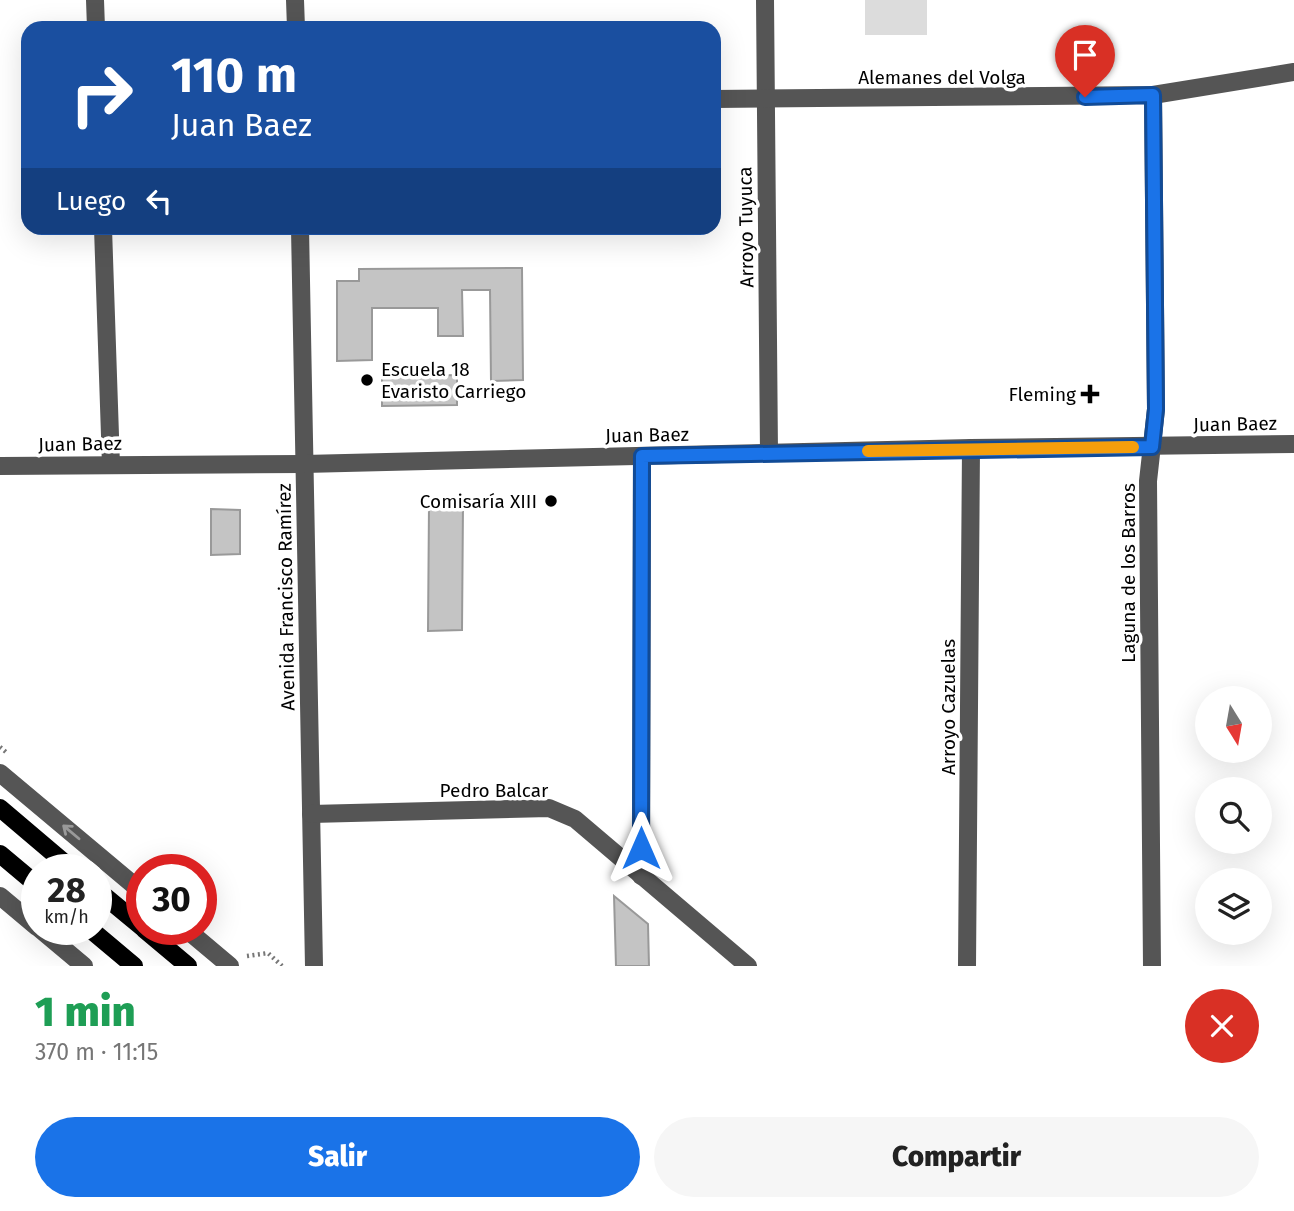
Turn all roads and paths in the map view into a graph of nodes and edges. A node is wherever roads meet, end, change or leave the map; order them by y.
1 (95, 0) edge
2 (295, 0) edge
3 (765, 0) edge
4 (96, 21) edge
5 (296, 21) edge
6 (1294, 72) edge
7 (1153, 95) junction
8 (721, 99) edge
9 (766, 99) junction
10 (103, 235) edge
11 (300, 235) edge
12 (1294, 444) edge
13 (1152, 447) junction
14 (971, 448) junction
15 (769, 453) junction
16 (642, 456) junction
17 (304, 464) junction
18 (111, 465) junction
19 (0, 466) edge
20 (0, 773) edge
21 (0, 808) edge
22 (311, 814) junction
23 (0, 854) edge
24 (55, 854) edge
25 (21, 872) edge
26 (641, 876) junction
27 (126, 879) edge
28 (0, 896) edge
29 (112, 902) edge
30 (21, 914) edge
31 (126, 914) edge
32 (59, 945) edge
33 (109, 945) edge
34 (163, 945) edge
35 (206, 945) edge
36 (84, 966) edge
37 (134, 966) edge
38 (188, 966) edge
39 (230, 966) edge
40 (314, 966) edge
41 (748, 966) edge
42 (967, 966) edge
43 (1152, 966) edge

1 - 4 street
2 - 5 street
3 - 9 street, Arroyo Tuyuca
6 - 7 street, Alemanes del Volga
7 - 9 street, Alemanes del Volga
7 - 13 street, Laguna de los Barros
8 - 9 street, Alemanes del Volga
9 - 15 street, Arroyo Tuyuca
10 - 18 street
11 - 17 street, Avenida Francisco Ramírez
12 - 13 street, Juan Baez
13 - 14 street, Juan Baez
13 - 43 street, Laguna de los Barros
14 - 15 street, Juan Baez
14 - 42 street, Arroyo Cazuelas
15 - 16 street, Juan Baez
16 - 17 street, Juan Baez
16 - 26 street
17 - 18 street, Juan Baez
17 - 22 street, Avenida Francisco Ramírez
18 - 19 street, Juan Baez
27 -> 20 street
21 - 24 main road
22 - 26 street, Pedro Balcar
22 - 40 street, Avenida Francisco Ramírez
23 - 25 main road
26 - 41 street, Pedro Balcar
28 - 30 street
29 - 31 main road
32 - 36 street
33 - 37 main road
34 - 38 main road
35 - 39 street

